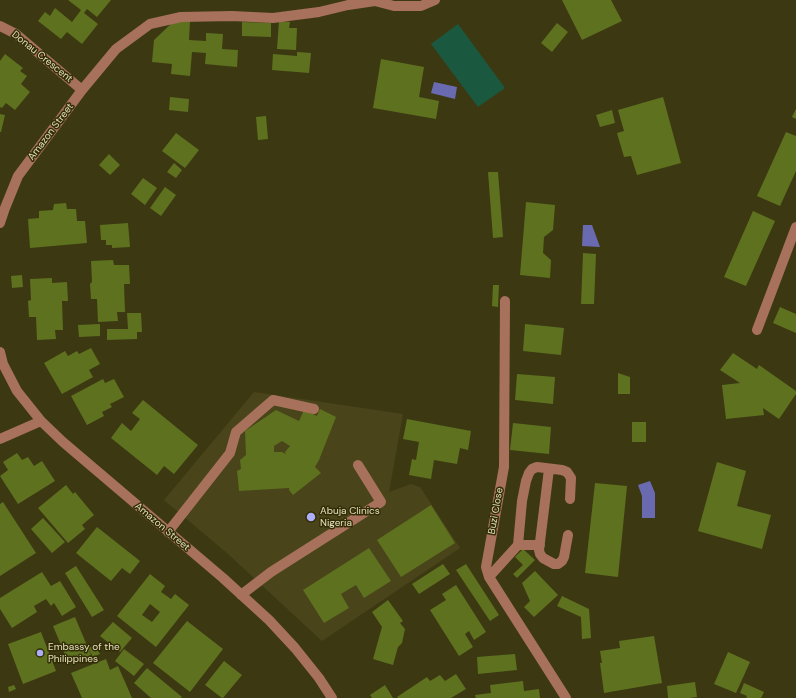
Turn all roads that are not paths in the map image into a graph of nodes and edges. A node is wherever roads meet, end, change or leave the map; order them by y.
1 (435, 0) edge
2 (0, 26) edge
3 (82, 90) junction
4 (2, 207) edge
5 (0, 223) edge
6 (796, 227) edge
7 (505, 301) dead end
8 (757, 330) dead end
9 (0, 352) edge
10 (314, 409) dead end
11 (41, 421) junction
12 (0, 439) edge
13 (358, 465) dead end
14 (549, 468) junction
15 (570, 499) dead end
16 (168, 532) junction
17 (568, 535) dead end
18 (518, 545) junction
19 (540, 545) junction
20 (489, 577) junction
21 (241, 595) junction
22 (332, 698) edge
23 (566, 698) edge

1 - 3 street, Amazon Street
2 - 3 street, Donau Crescent
3 - 4 street, Amazon Street
4 - 5 street, Amazon Street
6 - 8 street
7 - 20 street, Buzi Close
9 - 11 street, Amazon Street
10 - 16 street
11 - 12 street
11 - 16 street, Amazon Street
13 - 21 street
14 - 15 street
14 - 18 street
14 - 19 street
16 - 21 street, Amazon Street
17 - 19 street
18 - 19 street
18 - 20 street
20 - 23 street, Buzi Close
21 - 22 street, Amazon Street

